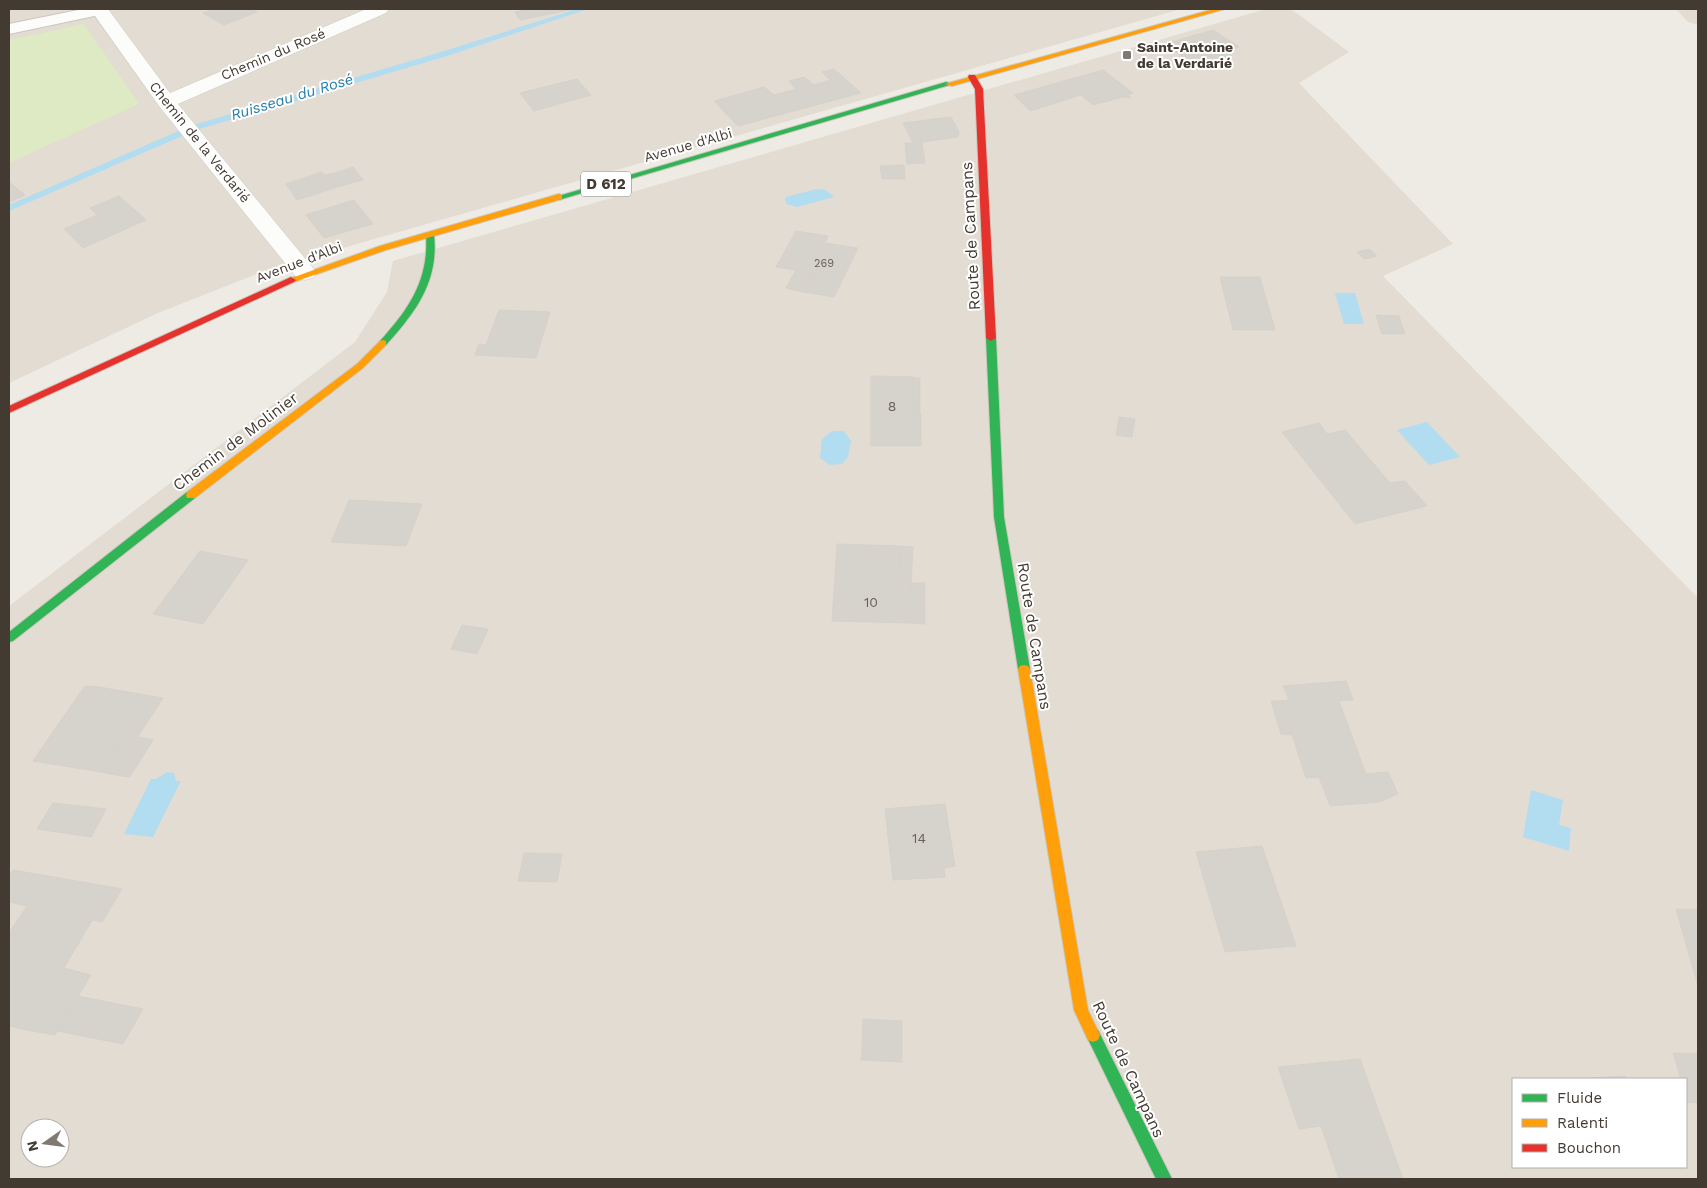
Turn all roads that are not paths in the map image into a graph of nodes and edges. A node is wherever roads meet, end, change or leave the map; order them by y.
1 (99, 9) edge
2 (380, 9) edge
3 (1221, 9) edge
4 (9, 30) edge
5 (972, 77) junction
6 (166, 102) junction
7 (430, 235) junction
8 (305, 273) junction
9 (9, 410) edge
10 (9, 638) edge
11 (1164, 1179) edge

1 - 4 lane
1 - 6 street, Chemin de la Verdarié
2 - 6 street, Chemin du Rosé
3 - 5 street, Avenue d'Albi / D 612
5 - 7 street, Avenue d'Albi / D 612
5 - 11 street, Route de Campans
6 - 8 street, Chemin de la Verdarié
7 - 8 street, Avenue d'Albi / D 612
7 - 10 street, Chemin de Molinier
8 - 9 street, Avenue d'Albi / D 612

